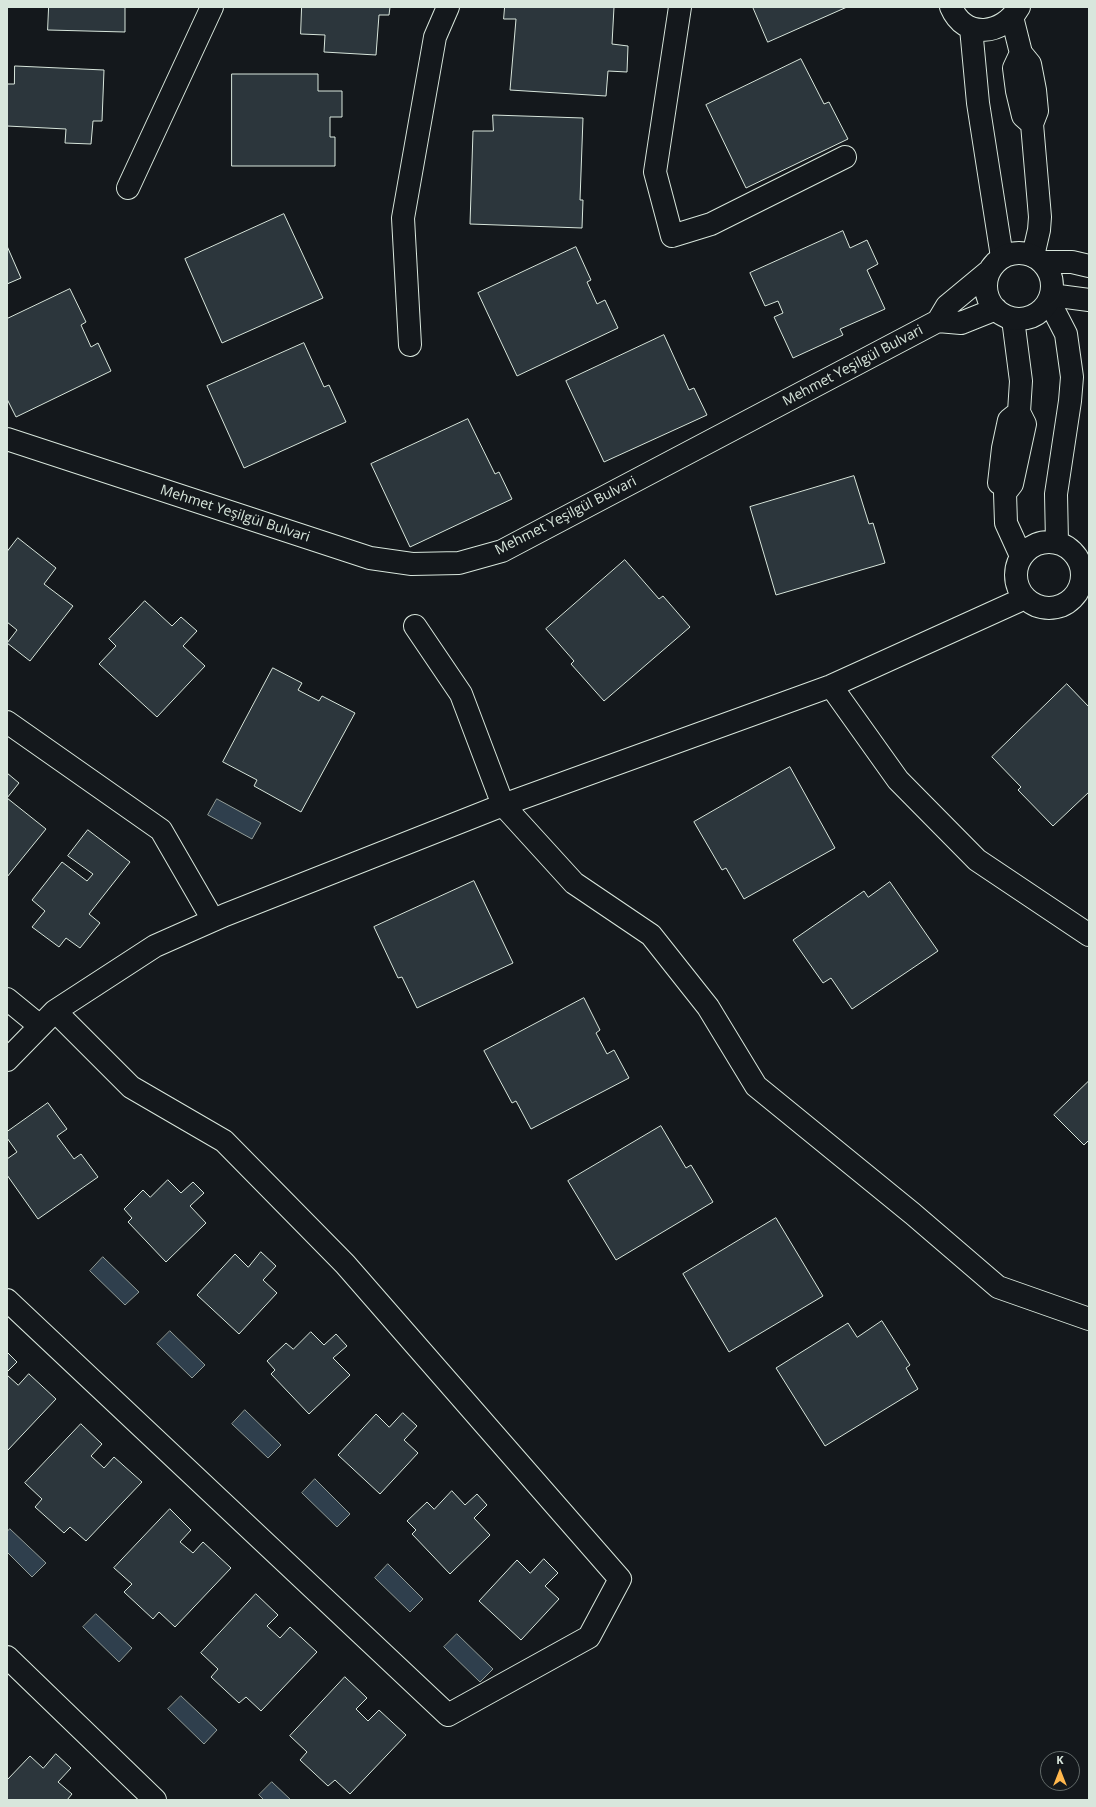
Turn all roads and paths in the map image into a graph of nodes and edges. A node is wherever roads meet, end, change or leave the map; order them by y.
1 (212, 7) edge
2 (448, 7) edge
3 (680, 7) edge
4 (951, 7) edge
5 (1016, 12) edge
6 (971, 28) junction
7 (845, 157) dead end
8 (128, 188) dead end
9 (1038, 259) junction
10 (995, 264) junction
11 (1089, 266) edge
12 (1050, 298) junction
13 (1089, 300) edge
14 (1005, 314) junction
15 (938, 322) junction
16 (410, 345) dead end
17 (7, 438) edge
18 (1057, 542) junction
19 (1021, 556) junction
20 (1083, 595) edge
21 (1025, 598) junction
22 (415, 626) dead end
23 (831, 686) junction
24 (7, 722) edge
25 (503, 805) junction
26 (212, 920) junction
27 (1089, 934) edge
28 (7, 999) edge
29 (48, 1019) junction
30 (7, 1060) edge
31 (7, 1300) edge
32 (1089, 1319) edge
33 (7, 1657) edge
34 (155, 1800) edge

1 - 8 street
2 - 16 street
3 - 7 street
4 - 6 street
5 - 6 street
5 - 9 street
6 - 10 street
9 - 10 street
9 - 11 street
9 - 12 street
10 - 14 street
10 - 15 street, Mehmet Yeşilgül Bulvari
12 - 13 street
12 - 14 street
12 - 18 street
14 - 15 street, Mehmet Yeşilgül Bulvari
14 - 19 street
15 - 17 street, Mehmet Yeşilgül Bulvari
18 - 19 street
18 - 20 street
19 - 21 street
20 - 21 street
21 - 23 street
22 - 25 street
23 - 25 street
23 - 27 street
24 - 26 street
25 - 26 street
25 - 32 street
26 - 29 street
28 - 29 street
29 - 30 street
29 - 31 street
33 - 34 street

